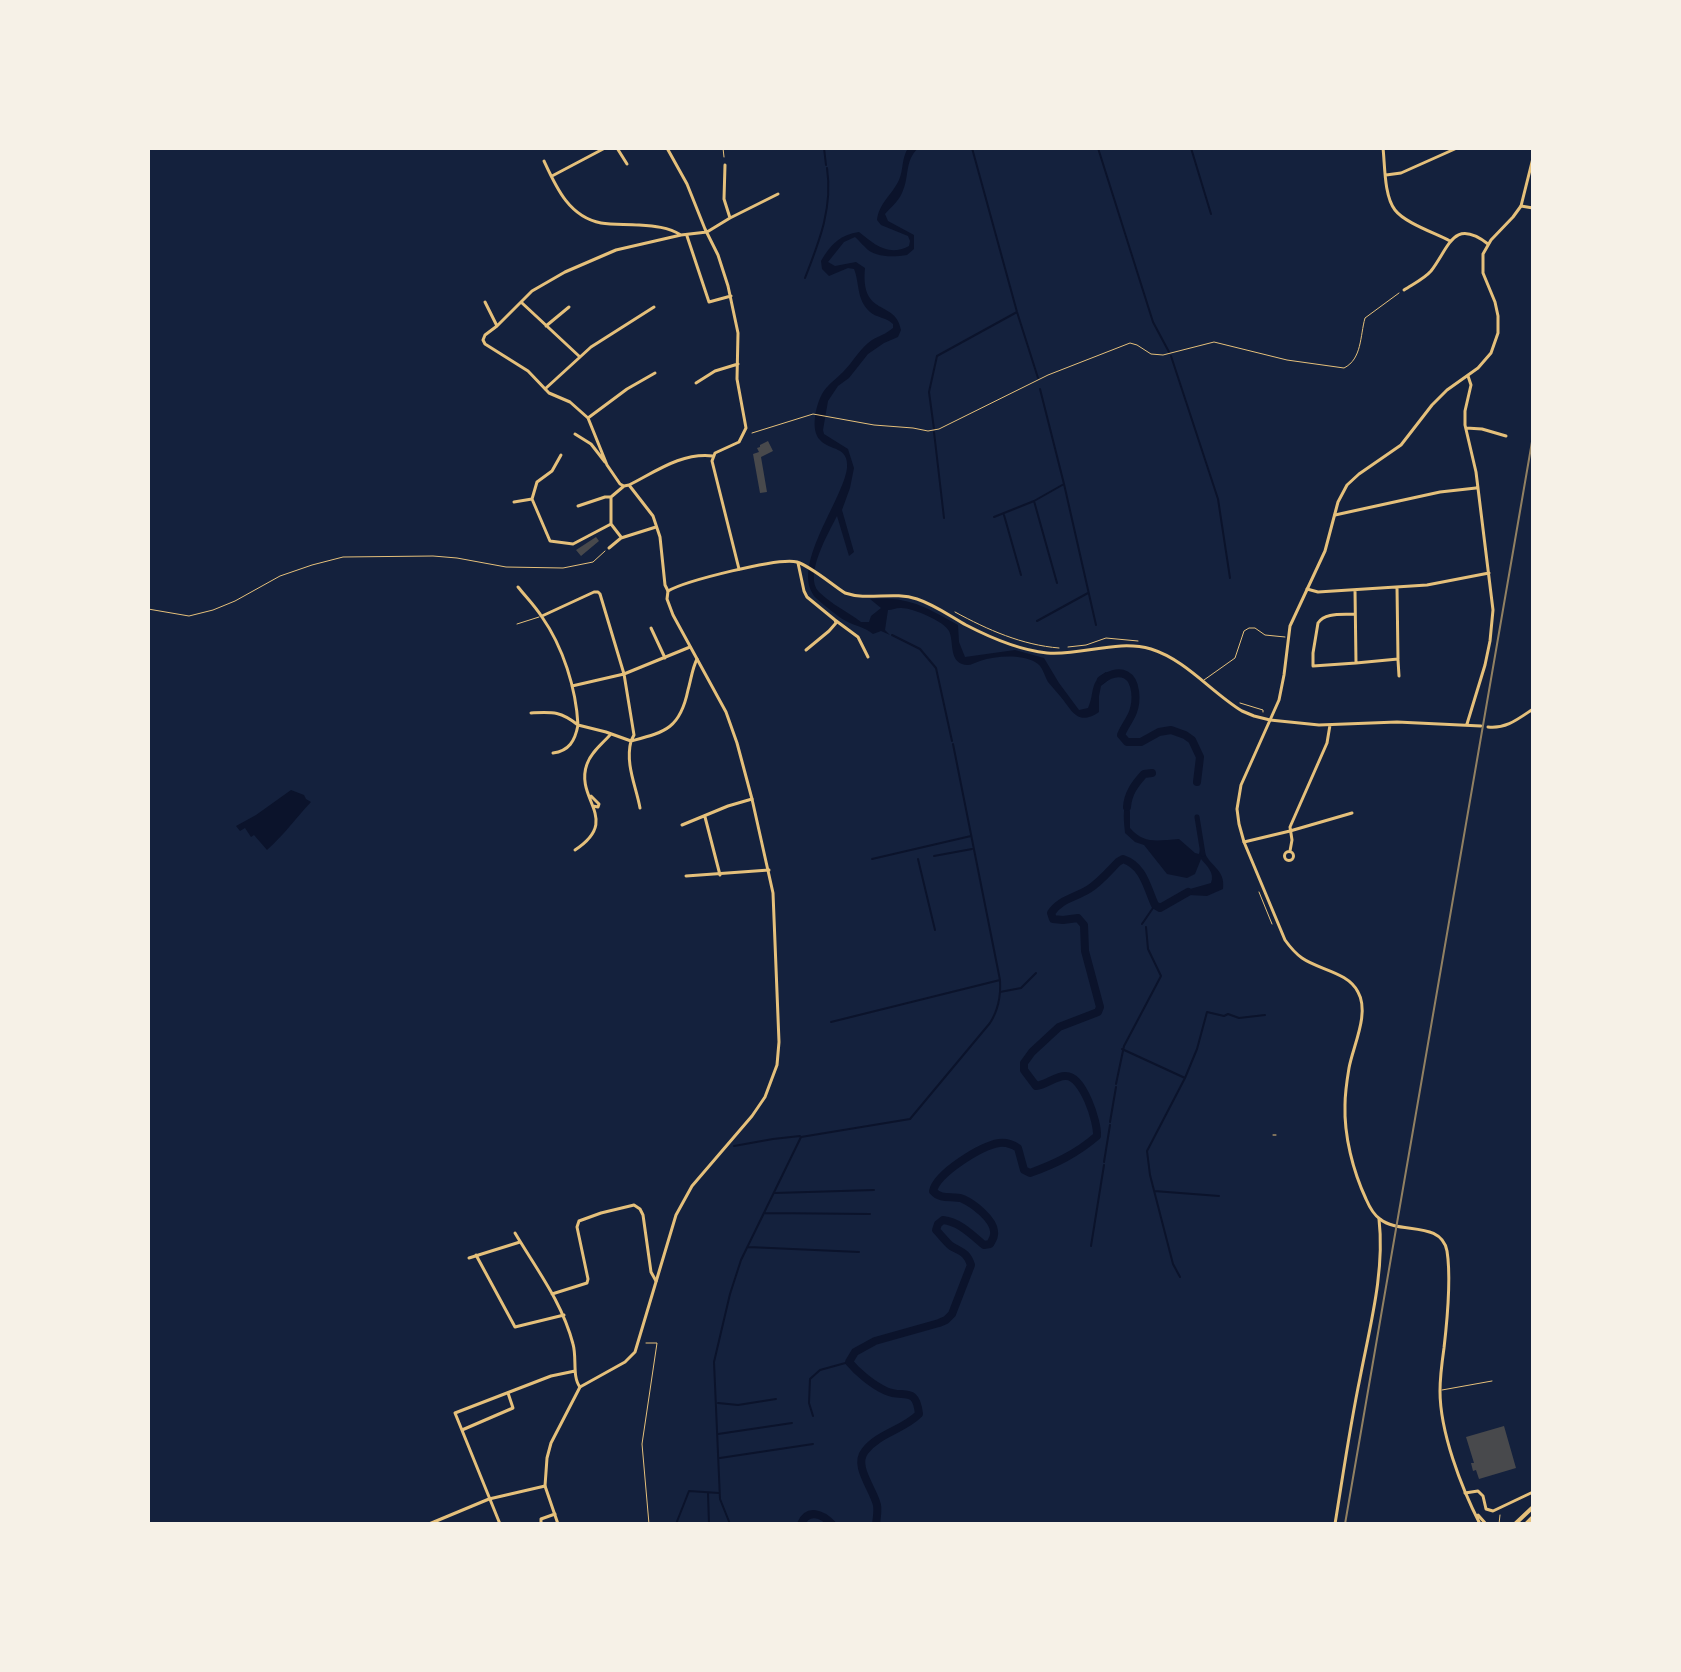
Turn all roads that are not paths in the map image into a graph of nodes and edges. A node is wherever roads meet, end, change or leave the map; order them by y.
1 (605, 148) edge
2 (617, 148) edge
3 (667, 148) edge
4 (1383, 148) edge
5 (1457, 148) edge
6 (1533, 158) edge
7 (544, 161) dead end
8 (627, 164) dead end
9 (725, 165) road end
10 (1386, 175) junction
11 (552, 176) junction
12 (778, 194) dead end
13 (1521, 206) junction
14 (1533, 208) edge
15 (730, 218) junction
16 (707, 232) junction
17 (684, 235) junction
18 (1450, 241) junction
19 (1488, 244) junction
20 (1404, 290) road end
21 (731, 296) junction
22 (485, 302) dead end
23 (520, 302) junction
24 (569, 307) dead end
25 (654, 307) dead end
26 (497, 326) junction
27 (546, 326) junction
28 (580, 357) junction
29 (738, 364) junction
30 (655, 373) dead end
31 (1468, 376) junction
32 (696, 383) dead end
33 (545, 389) junction
34 (588, 418) junction
35 (1466, 428) junction
36 (575, 434) dead end
37 (1506, 436) dead end
38 (561, 455) dead end
39 (713, 456) junction
40 (607, 465) junction
41 (627, 486) junction
42 (1478, 488) junction
43 (611, 497) junction
44 (532, 499) junction
45 (514, 502) dead end
46 (578, 506) dead end
47 (1335, 515) junction
48 (611, 524) junction
49 (656, 527) junction
50 (621, 538) junction
51 (607, 550) road end
52 (800, 564) junction
53 (739, 569) junction
54 (1489, 573) junction
55 (518, 587) dead end
56 (1397, 587) junction
57 (1307, 589) junction
58 (1355, 590) junction
59 (668, 591) junction
60 (1355, 614) junction
61 (542, 616) junction
62 (835, 620) junction
63 (517, 624) dead end
64 (651, 628) dead end
65 (1288, 637) junction
66 (690, 647) junction
67 (806, 650) dead end
68 (868, 657) dead end
69 (665, 658) junction
70 (697, 659) junction
71 (1398, 659) junction
72 (1356, 663) junction
73 (624, 674) junction
74 (1399, 676) dead end
75 (1202, 681) junction
76 (572, 686) junction
77 (1533, 709) edge
78 (531, 713) dead end
79 (1270, 720) junction
80 (1467, 724) junction
81 (578, 725) junction
82 (1330, 725) junction
83 (1481, 726) dead end
84 (1488, 727) dead end
85 (611, 734) junction
86 (631, 741) junction
87 (553, 753) dead end
88 (752, 799) junction
89 (640, 808) dead end
90 (1352, 813) dead end
91 (705, 816) junction
92 (682, 825) dead end
93 (1290, 831) junction
94 (1244, 842) junction
95 (575, 850) dead end
96 (1290, 851) dead end
97 (769, 870) junction
98 (720, 875) junction
99 (686, 876) dead end
100 (1379, 1219) junction
101 (515, 1233) dead end
102 (520, 1242) junction
103 (476, 1255) junction
104 (469, 1258) dead end
105 (656, 1281) junction
106 (552, 1294) junction
107 (564, 1315) junction
108 (575, 1371) junction
109 (1492, 1381) dead end
110 (580, 1387) junction
111 (1440, 1391) junction
112 (508, 1393) junction
113 (462, 1430) junction
114 (545, 1486) junction
115 (1533, 1492) edge
116 (1465, 1493) junction
117 (489, 1499) junction
118 (1533, 1507) edge
119 (1473, 1509) junction
120 (555, 1514) junction
121 (1533, 1517) edge
122 (429, 1524) edge
123 (500, 1524) edge
124 (541, 1524) edge
125 (558, 1524) edge
126 (1335, 1524) edge
127 (1480, 1524) edge
128 (1486, 1524) edge
129 (1513, 1524) edge
130 (1526, 1524) edge

1 - 11 street
2 - 8 street
3 - 16 street
4 - 10 street
5 - 10 street
6 - 13 street
7 - 11 street
9 - 15 street
10 - 18 street
11 - 17 street
12 - 15 street
13 - 14 street
13 - 19 street
15 - 16 street
16 - 17 street
16 - 21 street
17 - 21 street
17 - 23 street
18 - 19 street
18 - 20 street
19 - 31 street
21 - 29 street
22 - 26 street
23 - 26 street
23 - 27 street
24 - 27 street
25 - 28 street
26 - 33 street
27 - 28 street
28 - 33 street
29 - 32 street
29 - 39 street
30 - 34 street
31 - 35 street
31 - 47 street
33 - 34 street
34 - 40 street
35 - 37 street
35 - 42 street
36 - 40 street
38 - 44 street
39 - 41 street
39 - 53 street
40 - 41 street
41 - 43 street
41 - 49 street
42 - 47 street
42 - 54 street
43 - 46 street
43 - 48 street
44 - 45 street
44 - 48 street
47 - 57 street
48 - 50 street
49 - 50 street
49 - 59 street
50 - 51 street
52 - 53 street
52 - 62 street
52 - 75 street
53 - 59 street
54 - 56 street
54 - 80 street
55 - 61 street
56 - 58 street
56 - 71 street
57 - 58 street
57 - 65 street
58 - 60 street
59 - 66 street
60 - 72 street
60 - 72 street
61 - 63 lane
61 - 73 street
61 - 76 street
62 - 67 street
62 - 68 street
64 - 69 street
65 - 75 lane
65 - 79 street
66 - 69 street
66 - 70 street
69 - 73 street
70 - 86 street
70 - 88 street
71 - 72 street
71 - 74 street
73 - 76 street
73 - 86 street
75 - 79 street
76 - 81 street
77 - 84 street
78 - 81 street
79 - 82 street
79 - 94 street
80 - 82 street
80 - 83 street
81 - 85 street
81 - 87 street
82 - 93 street
85 - 86 street
85 - 95 street
86 - 89 street
88 - 91 street
88 - 97 street
90 - 93 street
91 - 92 street
91 - 98 street
93 - 94 street
93 - 96 street
94 - 100 street
97 - 98 street
97 - 105 street
98 - 99 street
100 - 111 street
100 - 126 street
101 - 102 street
102 - 103 street
102 - 106 street
103 - 104 street
103 - 107 street
105 - 106 street
105 - 110 street
106 - 107 street
107 - 108 street
108 - 110 street
108 - 112 street
109 - 111 lane
110 - 114 street
111 - 116 street
112 - 113 street
112 - 113 street
113 - 117 street
114 - 117 street
114 - 120 street
115 - 116 street
116 - 119 street
117 - 122 street
117 - 123 street
118 - 129 main road
119 - 127 street
119 - 128 street
120 - 124 street
120 - 125 street
121 - 130 main road

